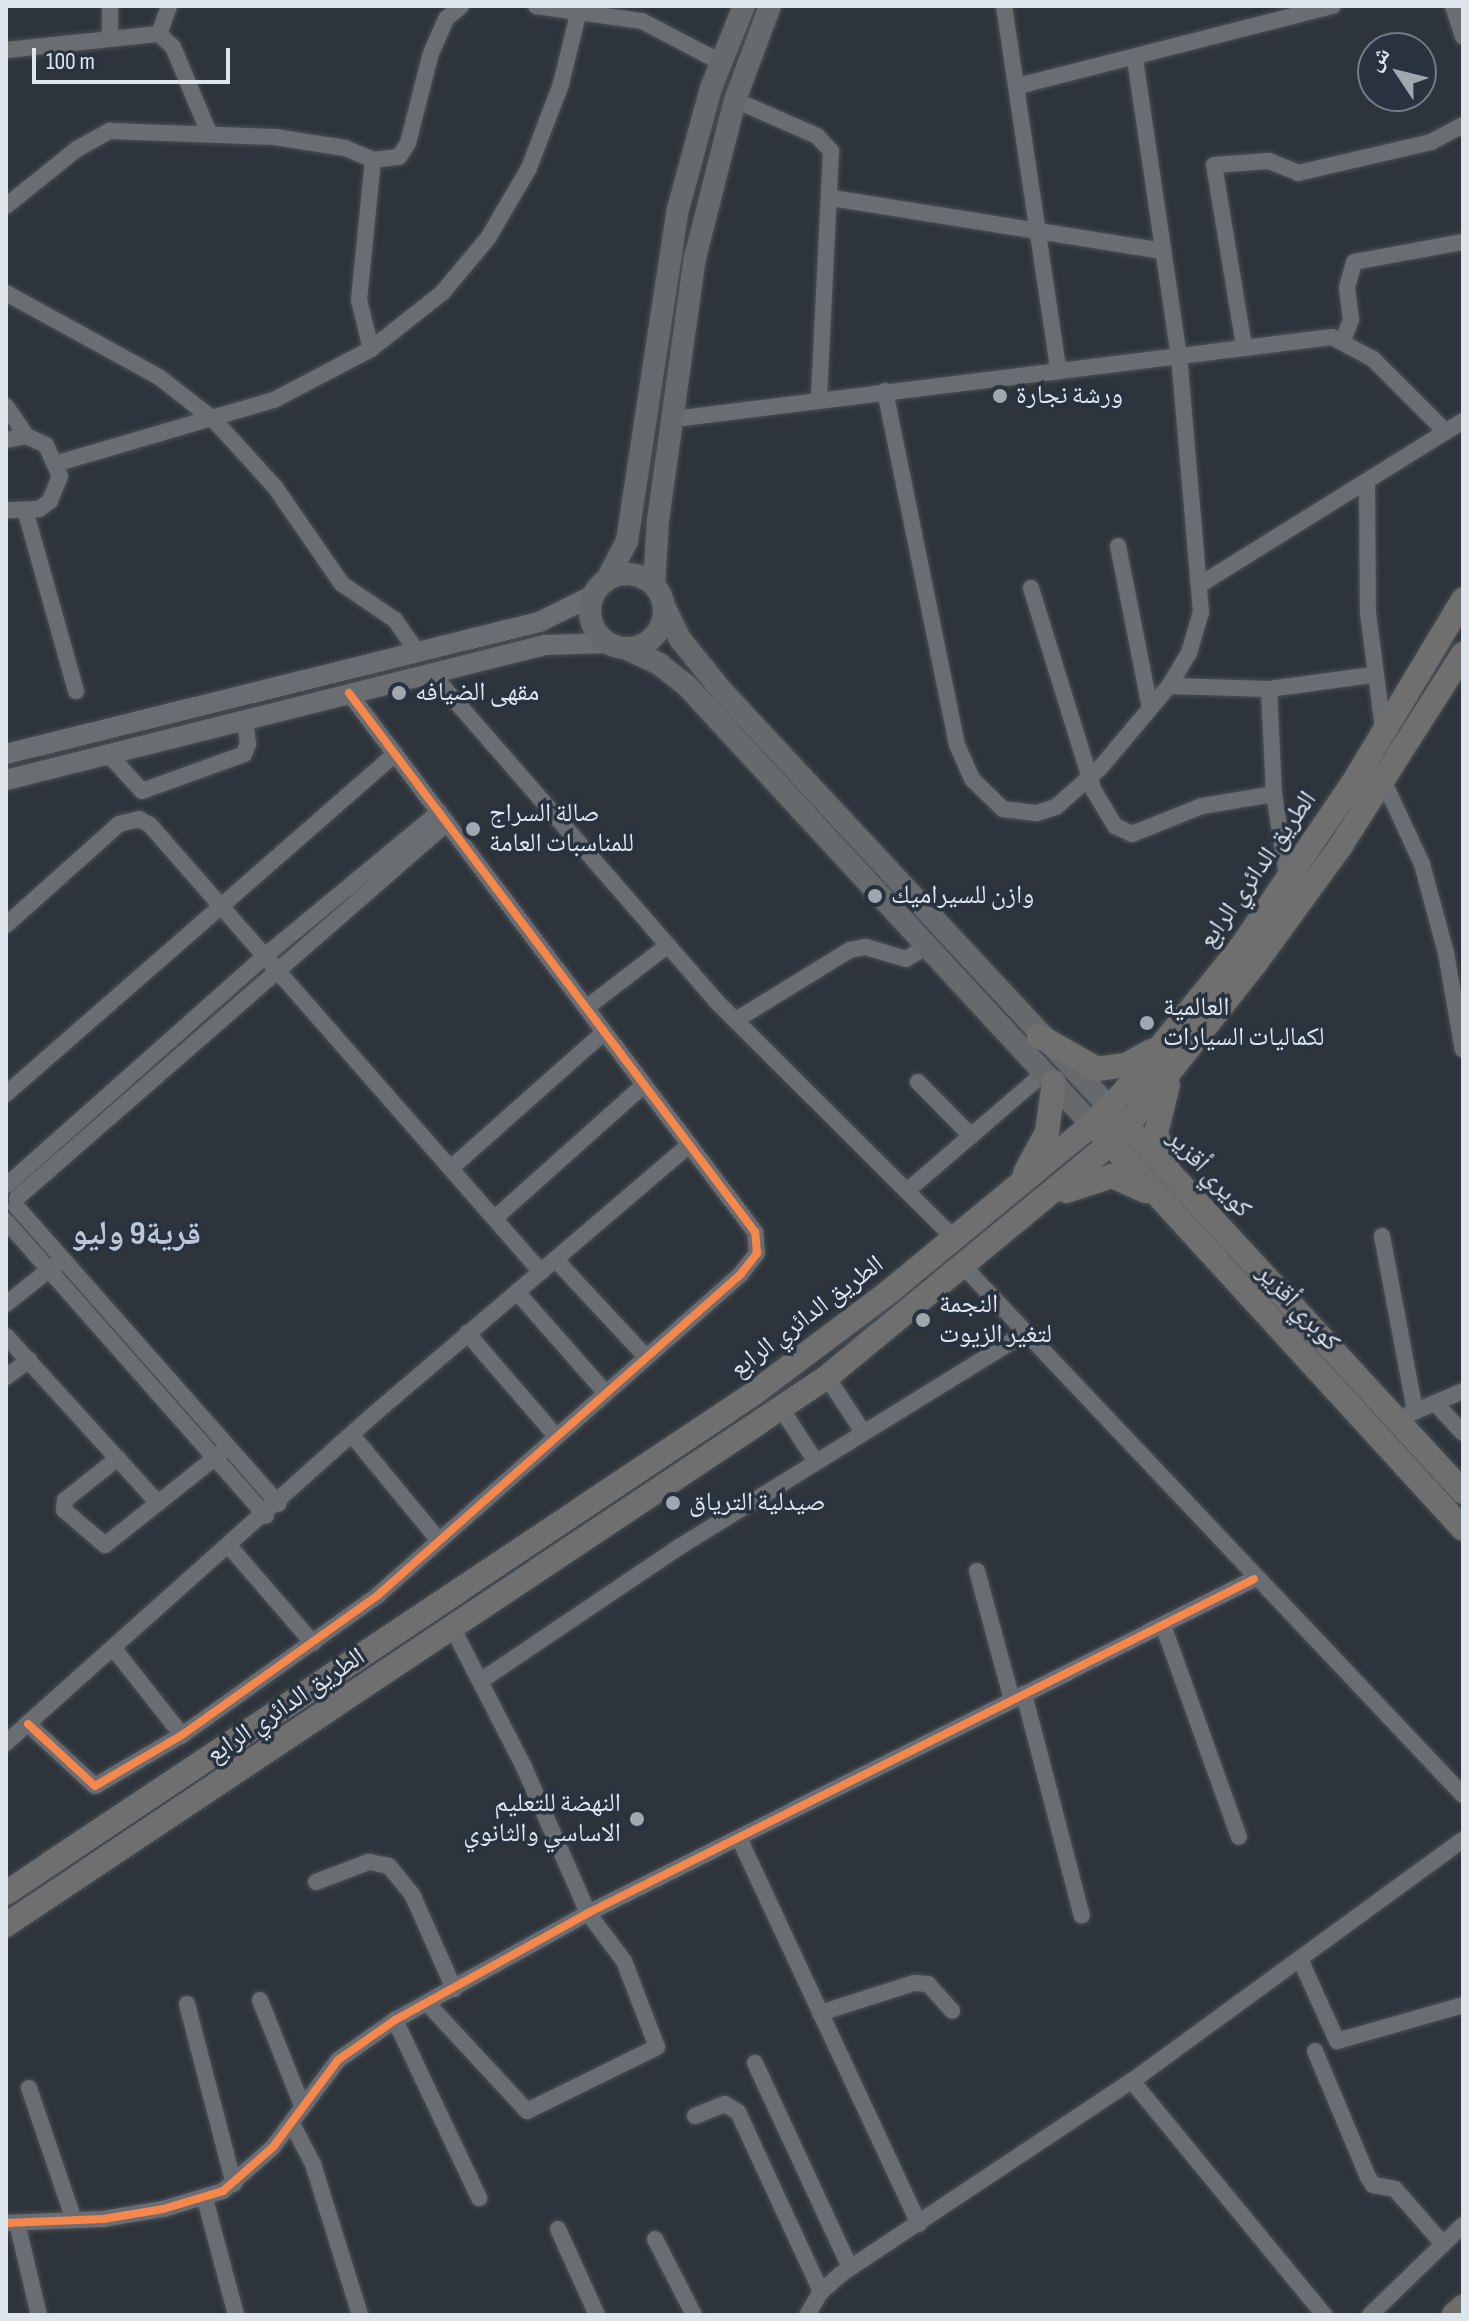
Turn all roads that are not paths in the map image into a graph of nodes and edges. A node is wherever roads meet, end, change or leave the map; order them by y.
1 (110, 6) edge
2 (169, 6) edge
3 (461, 6) edge
4 (536, 6) edge
5 (546, 6) edge
6 (744, 6) edge
7 (770, 6) edge
8 (1004, 6) edge
9 (1333, 6) edge
10 (1453, 6) edge
11 (579, 8) edge
12 (1463, 33) edge
13 (159, 34) junction
14 (110, 39) junction
15 (6, 50) edge
16 (1135, 59) junction
17 (720, 62) junction
18 (1018, 86) junction
19 (735, 100) junction
20 (1463, 125) edge
21 (698, 128) junction
22 (209, 133) junction
23 (725, 133) junction
24 (373, 160) junction
25 (832, 198) junction
26 (6, 206) edge
27 (1036, 227) junction
28 (1463, 242) edge
29 (1163, 251) junction
30 (6, 293) edge
31 (1343, 340) junction
32 (1244, 346) junction
33 (371, 349) junction
34 (1179, 357) junction
35 (1058, 368) junction
36 (885, 391) junction
37 (819, 400) junction
38 (6, 406) edge
39 (674, 419) junction
40 (214, 420) junction
41 (1463, 421) edge
42 (1446, 432) junction
43 (26, 436) junction
44 (6, 440) edge
45 (58, 463) junction
46 (1367, 482) junction
47 (6, 510) edge
48 (26, 513) junction
49 (1118, 546) dead end
50 (1201, 584) junction
51 (654, 585) junction
52 (600, 588) junction
53 (1031, 588) dead end
54 (1463, 600) edge
55 (664, 606) junction
56 (617, 645) junction
57 (417, 651) junction
58 (1463, 654) edge
59 (432, 674) junction
60 (1373, 675) junction
61 (1169, 686) junction
62 (1269, 689) junction
63 (76, 691) dead end
64 (349, 693) junction
65 (1150, 707) junction
66 (245, 721) junction
67 (1383, 729) junction
68 (86, 734) junction
69 (6, 754) edge
70 (395, 754) junction
71 (101, 758) junction
72 (1089, 778) junction
73 (6, 780) edge
74 (1383, 780) junction
75 (142, 791) junction
76 (1274, 794) junction
77 (443, 818) junction
78 (139, 819) junction
79 (1287, 876) junction
80 (222, 905) junction
81 (6, 925) edge
82 (668, 945) junction
83 (926, 947) junction
84 (270, 962) junction
85 (586, 1008) junction
86 (736, 1020) junction
87 (604, 1032) junction
88 (1172, 1035) junction
89 (1039, 1036) junction
90 (1463, 1050) edge
91 (1177, 1064) junction
92 (1049, 1077) junction
93 (918, 1082) dead end
94 (644, 1085) junction
95 (6, 1094) edge
96 (1100, 1115) junction
97 (1118, 1134) junction
98 (971, 1136) junction
99 (689, 1145) junction
100 (451, 1168) junction
101 (1184, 1189) junction
102 (908, 1190) junction
103 (1008, 1196) junction
104 (10, 1202) edge
105 (1035, 1207) junction
106 (1167, 1207) junction
107 (495, 1218) junction
108 (1382, 1236) dead end
109 (954, 1238) junction
110 (555, 1259) junction
111 (56, 1264) junction
112 (965, 1268) junction
113 (541, 1272) junction
114 (517, 1292) junction
115 (6, 1304) edge
116 (467, 1333) junction
117 (1026, 1333) junction
118 (6, 1336) edge
119 (646, 1357) junction
120 (29, 1360) junction
121 (6, 1377) edge
122 (827, 1377) junction
123 (1463, 1391) edge
124 (605, 1392) junction
125 (1435, 1403) junction
126 (781, 1408) junction
127 (1406, 1416) junction
128 (863, 1432) junction
129 (1463, 1433) edge
130 (352, 1435) junction
131 (555, 1435) junction
132 (219, 1454) junction
133 (118, 1458) junction
134 (816, 1462) junction
135 (1463, 1492) edge
136 (158, 1503) junction
137 (279, 1504) junction
138 (266, 1516) junction
139 (1463, 1529) edge
140 (437, 1538) junction
141 (230, 1547) junction
142 (977, 1571) dead end
143 (1254, 1579) junction
144 (1163, 1625) junction
145 (453, 1629) junction
146 (313, 1643) junction
147 (114, 1649) junction
148 (482, 1680) junction
149 (1018, 1697) junction
150 (28, 1724) junction
151 (182, 1735) junction
152 (6, 1743) edge
153 (1463, 1795) edge
154 (1239, 1837) dead end
155 (739, 1838) junction
156 (1463, 1840) edge
157 (316, 1882) dead end
158 (6, 1893) edge
159 (588, 1913) junction
160 (1082, 1916) dead end
161 (6, 1925) edge
162 (1300, 1959) junction
163 (454, 1989) junction
164 (260, 2000) dead end
165 (187, 2004) dead end
166 (428, 2004) junction
167 (1463, 2005) edge
168 (952, 2011) dead end
169 (820, 2013) junction
170 (395, 2020) junction
171 (1315, 2051) dead end
172 (755, 2063) dead end
173 (1132, 2081) junction
174 (29, 2088) dead end
175 (303, 2108) junction
176 (695, 2116) dead end
177 (292, 2124) junction
178 (234, 2184) junction
179 (479, 2198) dead end
180 (205, 2199) junction
181 (74, 2220) junction
182 (11, 2223) edge
183 (919, 2224) junction
184 (1463, 2225) edge
185 (558, 2229) dead end
186 (655, 2239) dead end
187 (1443, 2244) junction
188 (850, 2268) junction
189 (821, 2292) junction
190 (1463, 2308) edge
191 (39, 2315) edge
192 (236, 2315) edge
193 (360, 2315) edge
194 (597, 2315) edge
195 (694, 2315) edge
196 (807, 2315) edge
197 (1324, 2315) edge
198 (1370, 2315) edge
199 (1455, 2315) edge

1 - 14 street
2 - 13 street
3 - 24 street
4 - 5 street
5 - 11 street
6 - 17 main road
7 - 19 main road
8 - 18 street
9 - 16 street
10 - 12 street
11 - 17 street
11 - 33 street
13 - 14 street
13 - 22 street
14 - 15 street
16 - 18 street
16 - 29 street
17 - 21 main road
18 - 27 street
19 - 23 main road
19 - 25 street
20 - 32 street
21 - 23 main road
21 - 52 main road
22 - 24 street
22 - 26 street
23 - 39 main road
24 - 33 street
25 - 27 street
25 - 37 street
27 - 29 street
27 - 35 street
28 - 31 street
29 - 34 street
30 - 40 street
31 - 32 street
31 - 42 street
32 - 34 street
33 - 40 street
34 - 35 street
34 - 50 street
35 - 36 street
36 - 37 street
36 - 72 street
37 - 39 street
38 - 43 street
39 - 51 main road
40 - 45 street
40 - 57 street
41 - 42 street
42 - 46 street
43 - 44 street
43 - 45 street
45 - 48 street
46 - 50 street
46 - 60 street
47 - 48 street
48 - 63 street
49 - 65 street
50 - 61 street
51 - 52 main road
51 - 55 main road
52 - 56 main road
52 - 57 street
53 - 72 street
54 - 67 main road, الطريق الدائري الرابع
55 - 56 main road
55 - 89 main road
56 - 59 street
56 - 83 main road
57 - 68 street
58 - 74 main road, الطريق الدائري الرابع
59 - 64 street
59 - 82 street
60 - 62 street
60 - 67 street
61 - 62 street
61 - 65 street
62 - 76 street
64 - 66 street
64 - 70 street
65 - 72 street
66 - 71 street
66 - 75 street
67 - 79 main road, الطريق الدائري الرابع
68 - 69 street
68 - 71 street
70 - 77 street
70 - 80 street
71 - 73 street
71 - 75 street
72 - 76 street
74 - 90 street
74 - 91 main road, الطريق الدائري الرابع
75 - 78 street
76 - 79 street
77 - 84 street
77 - 85 street
78 - 80 street
78 - 81 street
79 - 88 main road, الطريق الدائري الرابع
80 - 84 street
80 - 95 street
82 - 85 street
82 - 86 street
83 - 86 street
83 - 92 main road
84 - 100 street
84 - 104 street
85 - 87 street
86 - 102 street
87 - 94 street
87 - 100 street
88 - 89 main road
88 - 96 main road, الطريق الدائري الرابع
89 - 96 main road
91 - 97 main road, الطريق الدائري الرابع
91 - 101 main road
92 - 96 main road
92 - 98 street
92 - 103 main road
93 - 98 street
94 - 99 street
94 - 107 street
96 - 97 main road, كوبري أقزير
96 - 103 main road, الطريق الدائري الرابع
97 - 101 main road, كويري أقزير
97 - 105 main road, الطريق الدائري الرابع
97 - 106 main road, كوبري أقزير
98 - 102 street
99 - 110 street
99 - 119 street
100 - 107 street
101 - 127 main road, كويري أقزير
102 - 109 street
103 - 109 main road, الطريق الدائري الرابع
104 - 111 street
105 - 106 main road
105 - 112 main road, الطريق الدائري الرابع
106 - 139 main road, كوبري أقزير
107 - 113 street
108 - 127 street
109 - 158 main road, الطريق الدائري الرابع
110 - 113 street
110 - 119 street
111 - 115 street
111 - 132 street
112 - 117 street
112 - 122 main road, الطريق الدائري الرابع
113 - 114 street
114 - 116 street
114 - 124 street
116 - 130 street
116 - 131 street
117 - 128 street
117 - 143 street
118 - 120 street
119 - 124 street
120 - 121 street
120 - 133 street
122 - 126 main road, الطريق الدائري الرابع
122 - 128 street
123 - 125 street
124 - 131 street
125 - 127 street
125 - 129 street
126 - 134 street
126 - 145 main road, الطريق الدائري الرابع
127 - 135 main road, كويري أقزير
128 - 134 street
130 - 137 street
130 - 140 street
131 - 140 street
132 - 136 street
132 - 137 street
132 - 138 street
133 - 136 street
133 - 136 street
134 - 148 street
137 - 138 street
138 - 141 street
140 - 146 street
141 - 146 street
141 - 147 street
142 - 149 street
143 - 144 street
143 - 153 street
144 - 149 street
144 - 154 street
145 - 148 street
145 - 161 main road, الطريق الدائري الرابع
146 - 151 street
147 - 150 street
147 - 151 street
148 - 159 street
149 - 155 street
149 - 160 street
150 - 151 street
150 - 152 street
155 - 159 street
155 - 169 street
156 - 162 street
157 - 163 street
159 - 163 street
159 - 166 street
162 - 167 street
162 - 173 street
163 - 166 street
164 - 175 street
165 - 178 street
166 - 170 street
168 - 169 street
169 - 183 street
170 - 175 street
170 - 179 street
171 - 187 street
172 - 188 street
173 - 183 street
173 - 197 street
174 - 181 street
175 - 177 street
176 - 189 street
177 - 178 street
177 - 193 street
178 - 180 street
180 - 181 street
180 - 192 street
181 - 182 street
182 - 191 street
183 - 188 street
184 - 187 street
185 - 194 street
186 - 195 street
187 - 198 street
188 - 189 street
189 - 196 street
190 - 199 highway

